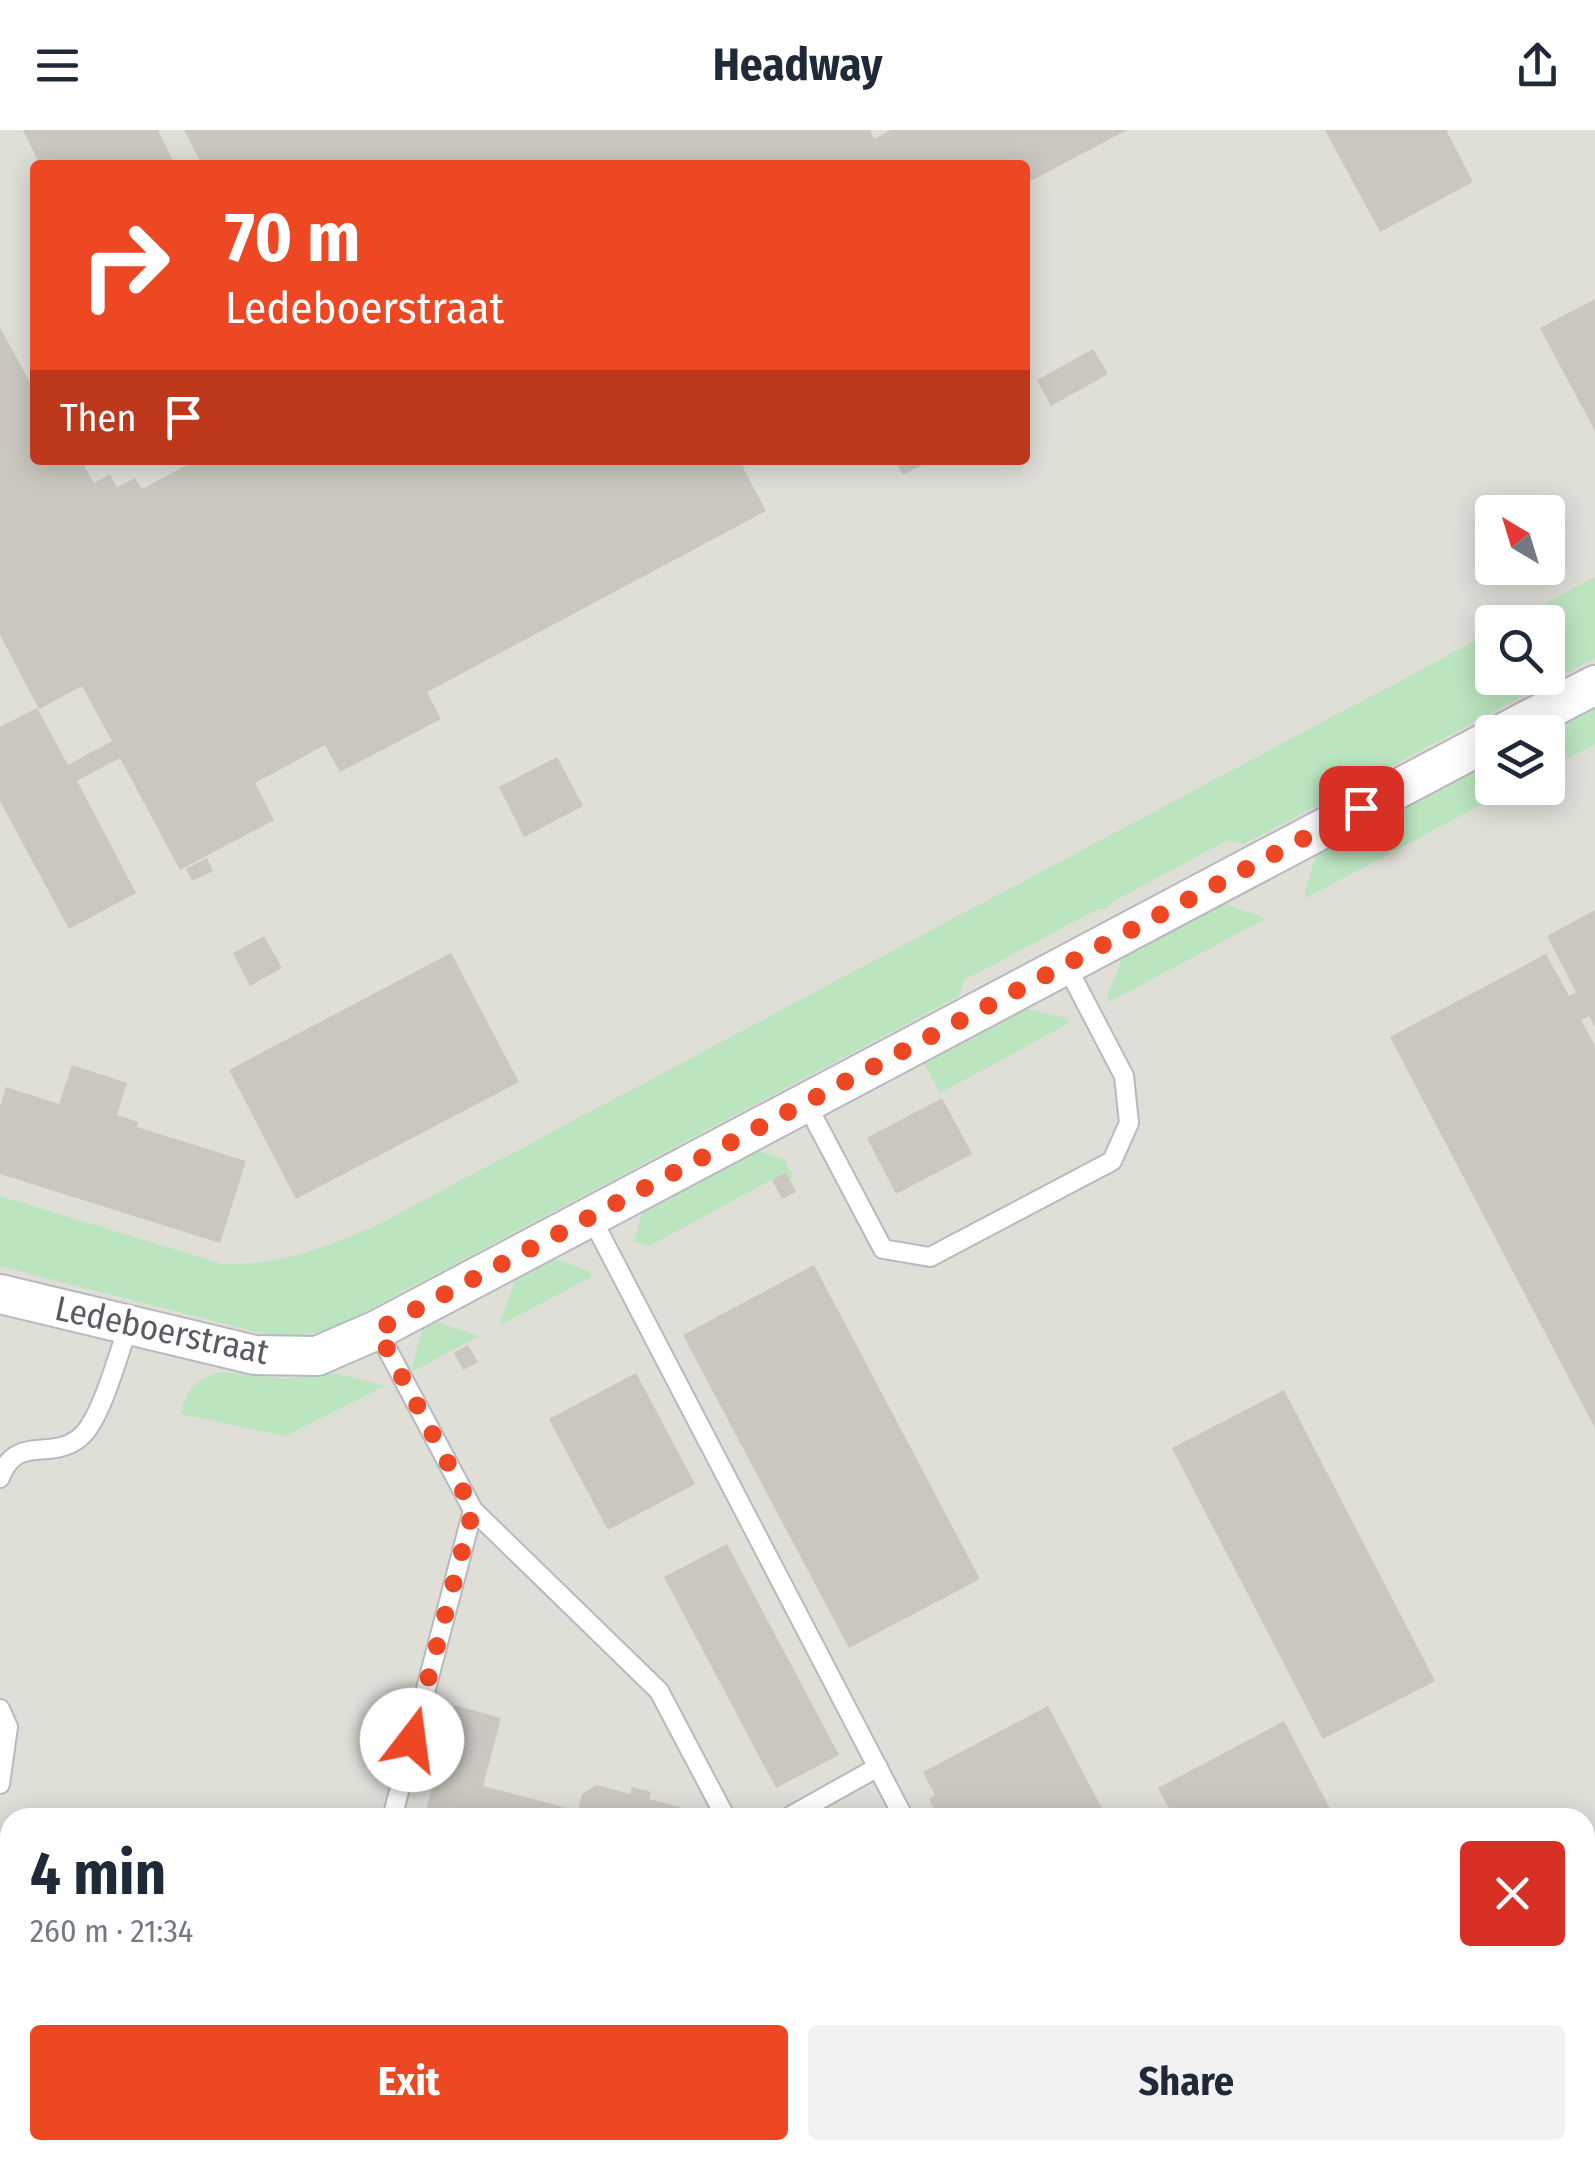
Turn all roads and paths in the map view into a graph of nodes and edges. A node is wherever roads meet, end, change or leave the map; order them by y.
1 (1595, 685) edge
2 (1538, 715) edge
3 (1475, 748) edge
4 (1066, 965) junction
5 (806, 1103) junction
6 (592, 1217) junction
7 (0, 1294) edge
8 (129, 1325) junction
9 (377, 1330) junction
10 (0, 1478) edge
11 (473, 1510) junction
12 (0, 1709) edge
13 (878, 1767) junction
14 (0, 1784) edge
15 (395, 1808) edge
16 (721, 1808) edge
17 (805, 1808) edge
18 (899, 1808) edge

1 - 2 street
3 - 4 street, Ledeboerstraat
4 - 5 street, Ledeboerstraat
4 - 5 lane
5 - 6 street, Ledeboerstraat
6 - 9 street, Ledeboerstraat
6 - 13 lane
7 - 8 street, Ledeboerstraat
8 - 9 street, Ledeboerstraat
8 - 10 lane
9 - 11 lane
11 - 15 lane
11 - 16 lane
12 - 14 lane
13 - 17 lane
13 - 18 lane

